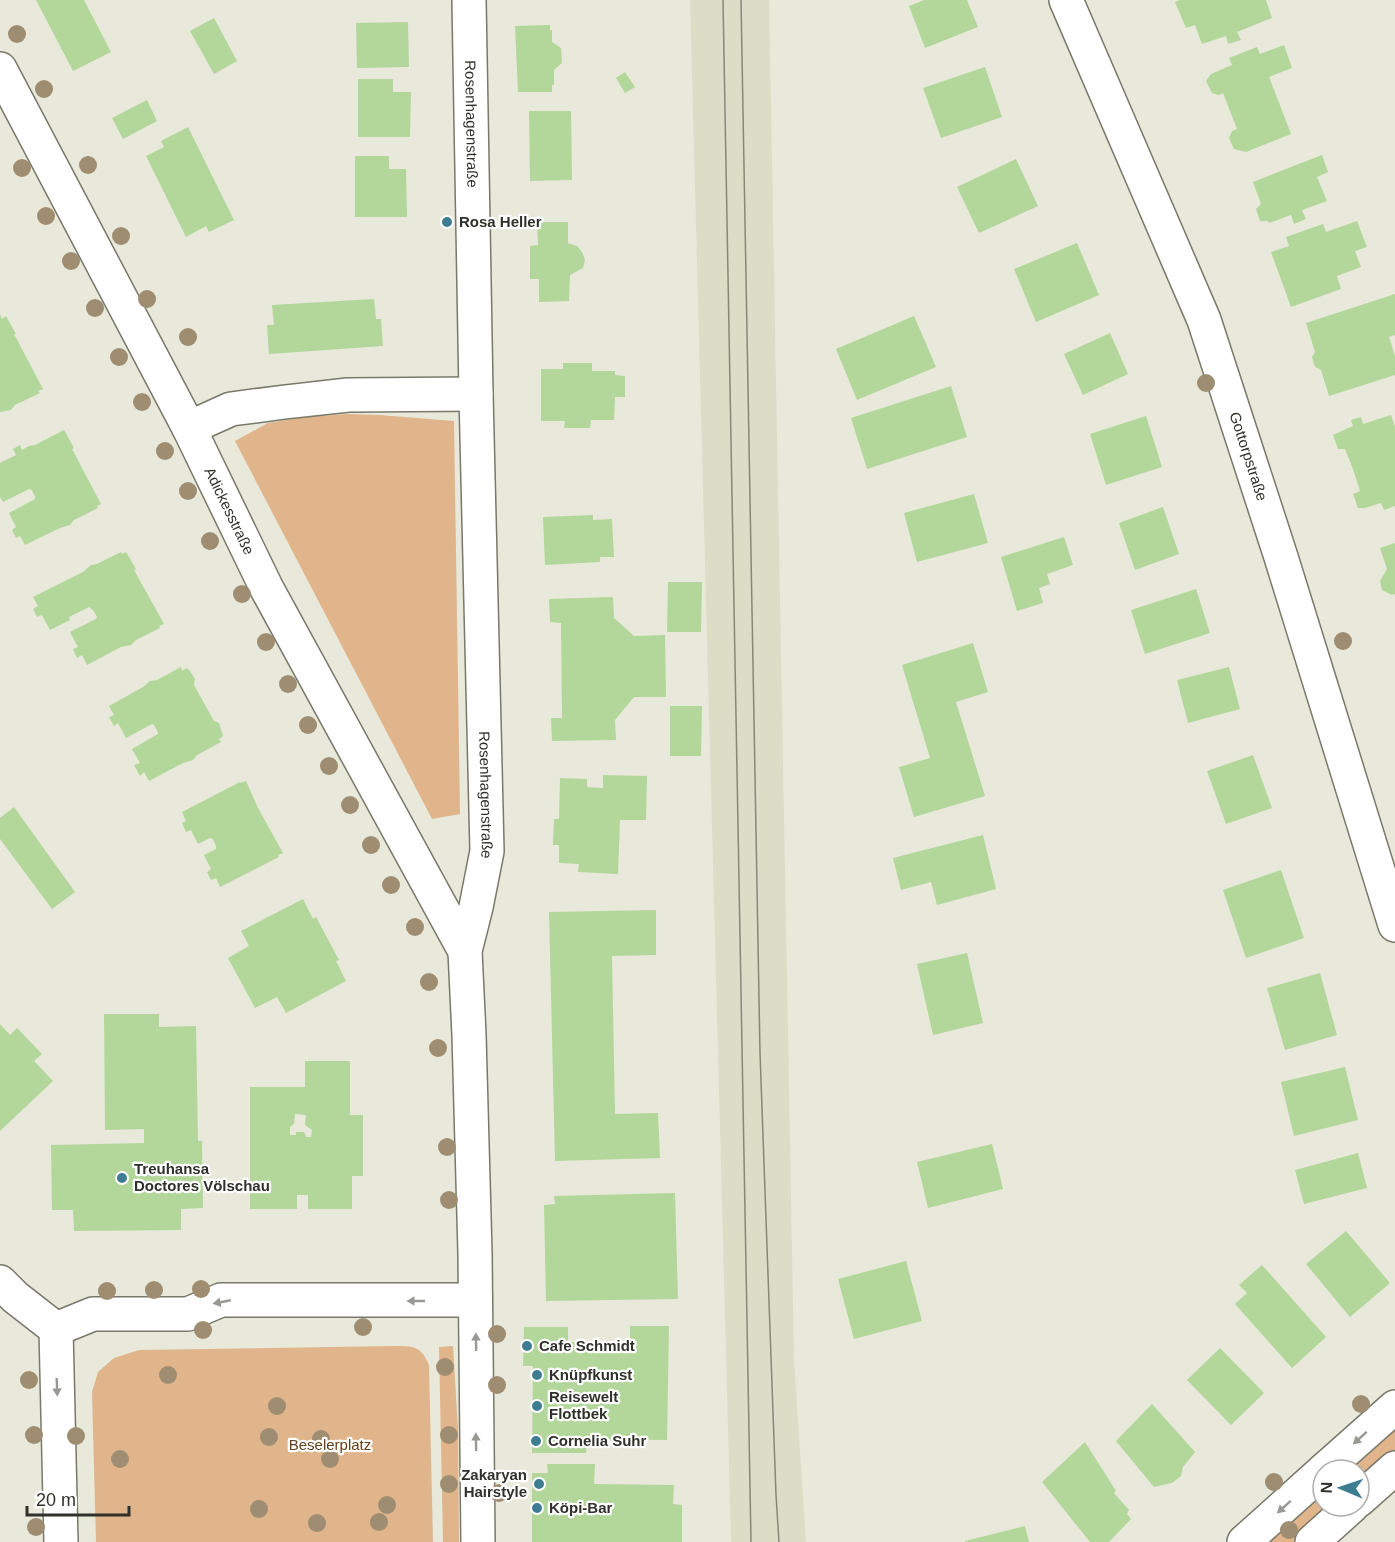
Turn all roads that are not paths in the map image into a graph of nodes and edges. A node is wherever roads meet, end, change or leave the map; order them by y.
1 (470, 0) edge
2 (1066, 0) edge
3 (0, 69) edge
4 (476, 394) junction
5 (189, 428) junction
6 (1395, 925) edge
7 (465, 951) junction
8 (0, 1282) edge
9 (475, 1300) junction
10 (56, 1329) junction
11 (1395, 1407) edge
12 (1338, 1458) edge
13 (1395, 1468) edge
14 (1311, 1483) edge
15 (1371, 1489) edge
16 (1339, 1518) edge
17 (61, 1542) edge
18 (478, 1542) edge
19 (1244, 1542) edge
20 (1312, 1542) edge

1 - 4 street, Rosenhagenstraße
2 - 6 street, Gottorpstraße
3 - 5 street, Adickesstraße
4 - 5 street
4 - 7 street, Rosenhagenstraße
5 - 7 street, Adickesstraße
7 - 9 street, Rosenhagenstraße
8 - 10 street
9 -> 10 street
18 -> 9 street
10 -> 17 street
11 -> 12 street
13 - 15 street
14 -> 19 street
16 - 20 street

